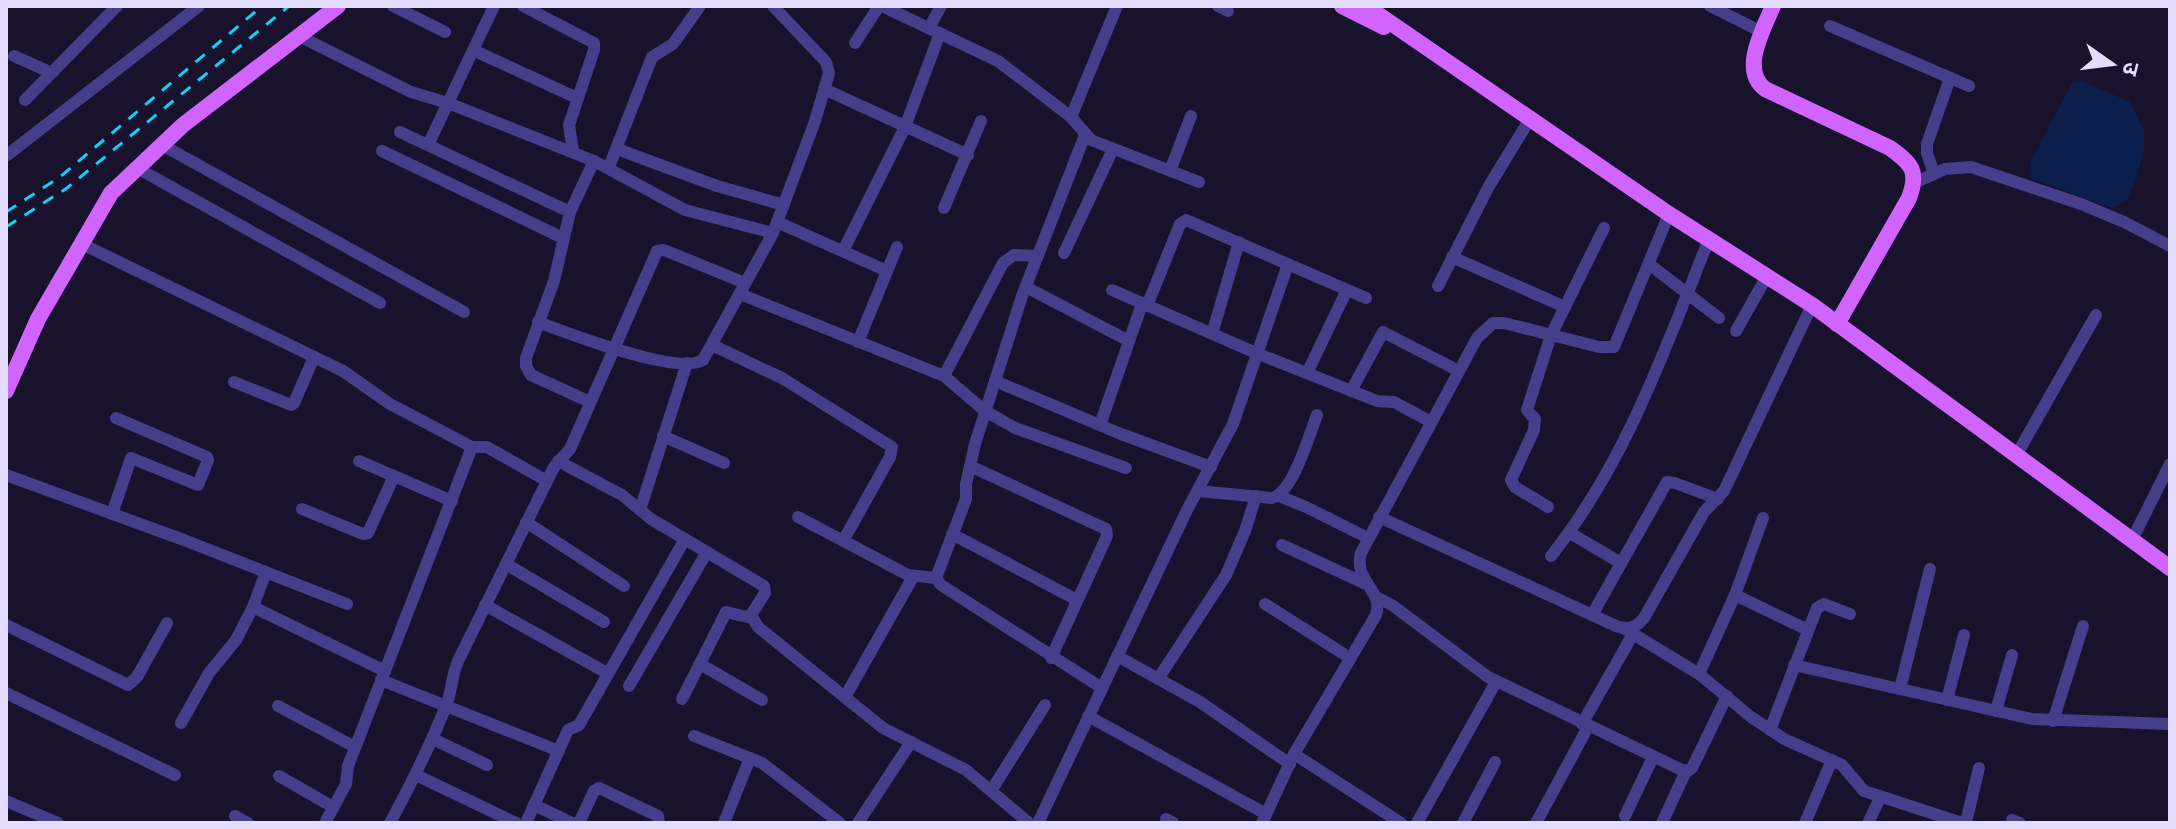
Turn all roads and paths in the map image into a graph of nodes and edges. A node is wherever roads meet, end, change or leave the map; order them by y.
1 (117, 6) edge
2 (199, 6) edge
3 (338, 6) edge
4 (393, 6) edge
5 (494, 6) edge
6 (523, 6) edge
7 (700, 6) edge
8 (773, 6) edge
9 (880, 6) edge
10 (941, 6) edge
11 (1117, 6) edge
12 (1342, 6) edge
13 (1366, 6) edge
14 (1384, 6) edge
15 (1710, 6) edge
16 (1773, 6) edge
17 (1830, 26) dead end
18 (935, 30) junction
19 (445, 32) dead end
20 (1762, 32) junction
21 (1404, 33) junction
22 (299, 36) junction
23 (855, 43) dead end
24 (473, 50) junction
25 (14, 56) dead end
26 (52, 73) junction
27 (1950, 78) junction
28 (1969, 86) dead end
29 (824, 89) junction
30 (577, 98) junction
31 (25, 100) dead end
32 (448, 103) junction
33 (1191, 116) dead end
34 (1071, 117) junction
35 (1530, 119) junction
36 (981, 121) dead end
37 (905, 127) junction
38 (400, 132) dead end
39 (1085, 135) junction
40 (162, 145) junction
41 (428, 145) junction
42 (617, 149) junction
43 (1113, 149) junction
44 (382, 151) dead end
45 (573, 151) junction
46 (968, 155) junction
47 (6, 156) edge
48 (594, 161) junction
49 (609, 167) junction
50 (137, 168) junction
51 (1170, 171) junction
52 (1934, 174) junction
53 (1199, 182) dead end
54 (1914, 183) junction
55 (784, 205) junction
56 (944, 208) dead end
57 (570, 212) junction
58 (1669, 214) junction
59 (775, 228) junction
60 (1604, 228) dead end
61 (563, 238) junction
62 (1709, 239) junction
63 (1239, 242) junction
64 (82, 244) junction
65 (2170, 246) edge
66 (897, 247) dead end
67 (843, 251) junction
68 (1064, 253) dead end
69 (1038, 256) junction
70 (1452, 257) junction
71 (1288, 264) junction
72 (1649, 264) junction
73 (887, 271) junction
74 (1767, 276) junction
75 (1438, 286) dead end
76 (1026, 287) junction
77 (742, 288) junction
78 (1112, 290) dead end
79 (1347, 290) junction
80 (1687, 294) junction
81 (1366, 298) dead end
82 (380, 303) dead end
83 (1145, 305) junction
84 (1812, 305) junction
85 (1565, 307) junction
86 (464, 312) dead end
87 (2096, 315) dead end
88 (1719, 318) dead end
89 (538, 322) junction
90 (1837, 324) junction
91 (1736, 331) dead end
92 (1212, 334) junction
93 (1551, 335) junction
94 (1129, 341) junction
95 (858, 342) junction
96 (712, 345) junction
97 (612, 349) junction
98 (1256, 353) junction
99 (314, 357) junction
100 (687, 363) junction
101 (1459, 371) junction
102 (1307, 373) junction
103 (944, 376) junction
104 (995, 381) junction
105 (234, 382) dead end
106 (6, 391) edge
107 (1351, 391) junction
108 (590, 402) junction
109 (985, 411) junction
110 (1317, 415) dead end
111 (116, 418) dead end
112 (1431, 422) junction
113 (1100, 425) junction
114 (663, 436) junction
115 (472, 447) junction
116 (2017, 454) junction
117 (359, 461) dead end
118 (558, 461) junction
119 (724, 463) dead end
120 (2170, 464) edge
121 (970, 466) junction
122 (1211, 467) junction
123 (1126, 468) dead end
124 (6, 475) edge
125 (394, 476) junction
126 (547, 481) junction
127 (1198, 491) junction
128 (1256, 496) junction
129 (1279, 496) junction
130 (1718, 499) junction
131 (452, 501) junction
132 (1548, 507) dead end
133 (302, 509) dead end
134 (640, 510) junction
135 (112, 514) junction
136 (798, 517) dead end
137 (1379, 517) junction
138 (1763, 518) dead end
139 (526, 522) junction
140 (1570, 533) junction
141 (952, 534) junction
142 (1368, 538) junction
143 (685, 539) junction
144 (2132, 540) junction
145 (843, 541) junction
146 (1282, 545) dead end
147 (707, 552) junction
148 (1551, 556) dead end
149 (1621, 563) junction
150 (506, 564) junction
151 (2170, 568) edge
152 (1930, 569) dead end
153 (266, 572) junction
154 (913, 577) junction
155 (936, 578) junction
156 (1368, 585) junction
157 (624, 586) dead end
158 (1735, 595) junction
159 (1376, 597) junction
160 (1077, 600) junction
161 (347, 604) dead end
162 (1265, 604) dead end
163 (485, 605) junction
164 (253, 607) junction
165 (1850, 614) dead end
166 (1592, 615) junction
167 (752, 618) junction
168 (604, 622) dead end
169 (167, 623) dead end
170 (6, 625) edge
171 (2083, 626) dead end
172 (1808, 630) junction
173 (1629, 631) junction
174 (1964, 635) dead end
175 (2012, 655) dead end
176 (1117, 656) junction
177 (1051, 658) junction
178 (1350, 658) junction
179 (700, 664) junction
180 (1794, 665) junction
181 (607, 673) junction
182 (1699, 674) junction
183 (383, 676) junction
184 (1158, 679) junction
185 (1496, 682) junction
186 (629, 686) dead end
187 (1102, 688) junction
188 (1900, 689) junction
189 (6, 693) edge
190 (1727, 696) junction
191 (845, 697) junction
192 (682, 699) dead end
193 (762, 700) dead end
194 (1947, 700) junction
195 (1045, 705) dead end
196 (278, 706) dead end
197 (446, 706) junction
198 (1996, 711) junction
199 (1088, 716) junction
200 (2053, 721) junction
201 (181, 723) dead end
202 (2170, 724) edge
203 (1585, 725) junction
204 (1770, 730) junction
205 (694, 736) dead end
206 (433, 739) junction
207 (911, 742) junction
208 (355, 747) junction
209 (559, 751) junction
210 (1653, 757) junction
211 (750, 758) junction
212 (1292, 759) junction
213 (1832, 760) junction
214 (1495, 762) dead end
215 (487, 765) dead end
216 (1979, 768) dead end
217 (1686, 771) junction
218 (175, 775) dead end
219 (416, 775) junction
220 (279, 776) dead end
221 (991, 791) junction
222 (1880, 798) junction
223 (6, 801) edge
224 (534, 805) junction
225 (333, 807) junction
226 (235, 816) dead end
227 (1625, 816) dead end
228 (1264, 818) edge
229 (835, 821) edge
230 (58, 823) edge
231 (248, 823) edge
232 (325, 823) edge
233 (390, 823) edge
234 (516, 823) edge
235 (526, 823) edge
236 (572, 823) edge
237 (579, 823) edge
238 (659, 823) edge
239 (724, 823) edge
240 (858, 823) edge
241 (1029, 823) edge
242 (1038, 823) edge
243 (1401, 823) edge
244 (1417, 823) edge
245 (1463, 823) edge
246 (1536, 823) edge
247 (1662, 823) edge
248 (1805, 823) edge
249 (1868, 823) edge
250 (1962, 823) edge

1 - 26 street
2 - 47 street
3 - 22 main road
4 - 19 street
5 - 24 street
6 - 30 street
7 - 42 street
8 - 29 street
9 - 18 street
9 - 23 street
10 - 18 street
11 - 34 street
12 - 21 main road
13 - 21 main road
14 - 21 main road
15 - 20 street
16 - 20 main road
17 - 27 street
18 - 34 street
18 - 37 street
20 - 54 main road
21 - 35 main road
22 - 32 street
22 - 40 main road
24 - 30 street
24 - 32 street
25 - 26 street
26 - 31 street
27 - 28 street
27 - 52 street
29 - 37 street
29 - 55 street
30 - 45 street
32 - 41 street
32 - 45 street
33 - 51 street
34 - 39 street
35 - 58 main road
35 - 70 street
36 - 46 street
37 - 46 street
37 - 67 street
38 - 41 street
39 - 43 street
39 - 69 street
40 - 50 main road
40 - 86 street
41 - 57 street
42 - 49 street
42 - 55 street
43 - 51 street
43 - 68 street
44 - 61 street
45 - 48 street
46 - 56 street
48 - 49 street
48 - 57 street
49 - 59 street
50 - 64 main road
50 - 82 street
51 - 53 street
52 - 54 street
52 - 65 street
54 - 90 main road
55 - 59 street
57 - 61 street
58 - 62 main road
58 - 72 street
59 - 67 street
59 - 77 street
60 - 85 street
61 - 89 street
62 - 74 main road
62 - 80 street
63 - 71 street
63 - 83 street
63 - 92 street
64 - 99 street
64 - 106 main road
66 - 73 street
67 - 73 street
69 - 76 street
69 - 103 street
70 - 75 street
70 - 85 street
71 - 79 street
71 - 98 street
72 - 80 street
72 - 93 street
73 - 95 street
74 - 84 main road
74 - 91 street
76 - 94 street
76 - 104 street
77 - 95 street
77 - 96 street
77 - 97 street
78 - 83 street
79 - 81 street
79 - 102 street
80 - 88 street
80 - 140 street
83 - 92 street
83 - 94 street
84 - 90 main road
84 - 130 street
85 - 93 street
87 - 116 street
89 - 97 street
89 - 108 street
90 - 116 main road
92 - 98 street
93 - 101 street
93 - 132 street
94 - 113 street
95 - 103 street
96 - 100 street
96 - 145 street
97 - 100 street
97 - 108 street
98 - 102 street
98 - 122 street
99 - 105 street
99 - 115 street
100 - 114 street
101 - 107 street
101 - 112 street
102 - 107 street
103 - 109 street
104 - 109 street
104 - 113 street
107 - 112 street
108 - 118 street
109 - 121 street
109 - 123 street
110 - 129 street
111 - 135 street
112 - 137 street
113 - 122 street
114 - 119 street
114 - 134 street
115 - 126 street
115 - 131 street
116 - 144 main road
117 - 125 street
118 - 126 street
118 - 134 street
120 - 144 street
121 - 141 street
121 - 160 street
122 - 127 street
124 - 135 street
125 - 131 street
125 - 133 street
126 - 139 street
127 - 128 street
127 - 176 street
128 - 129 street
128 - 184 street
129 - 142 street
130 - 149 street
130 - 173 street
131 - 183 street
134 - 143 street
135 - 153 street
136 - 145 street
137 - 142 street
137 - 166 street
138 - 158 street
139 - 150 street
139 - 157 street
140 - 148 street
140 - 149 street
141 - 155 street
141 - 160 street
142 - 156 street
143 - 147 street
143 - 181 street
144 - 151 main road
145 - 154 street
146 - 156 street
147 - 167 street
147 - 186 street
149 - 166 street
150 - 163 street
150 - 168 street
152 - 188 street
153 - 161 street
153 - 164 street
154 - 155 street
154 - 191 street
155 - 177 street
156 - 159 street
158 - 172 street
158 - 182 street
159 - 178 street
159 - 185 street
160 - 177 street
162 - 178 street
163 - 181 street
163 - 197 street
164 - 183 street
164 - 201 street
165 - 172 street
166 - 173 street
167 - 179 street
167 - 191 street
169 - 170 street
171 - 200 street
172 - 180 street
173 - 182 street
173 - 203 street
174 - 194 street
175 - 198 street
176 - 184 street
176 - 187 street
177 - 187 street
178 - 212 street
179 - 192 street
179 - 193 street
180 - 188 street
180 - 204 street
181 - 209 street
182 - 190 street
183 - 197 street
183 - 208 street
184 - 212 street
185 - 203 street
185 - 244 street
187 - 199 street
188 - 194 street
189 - 218 street
190 - 204 street
190 - 217 street
191 - 207 street
194 - 198 street
195 - 221 street
196 - 208 street
197 - 206 street
197 - 209 street
198 - 200 street
199 - 228 street
199 - 242 street
200 - 202 street
203 - 210 street
203 - 246 street
204 - 213 street
205 - 211 street
206 - 215 street
206 - 219 street
207 - 221 street
207 - 240 street
208 - 225 street
209 - 224 street
210 - 217 street
210 - 227 street
211 - 229 street
211 - 239 street
212 - 228 street
212 - 243 street
213 - 222 street
213 - 248 street
214 - 245 street
216 - 250 street
217 - 247 street
219 - 233 street
219 - 234 street
220 - 225 street
221 - 241 street
222 - 249 street
222 - 250 street
223 - 230 street
224 - 235 street
224 - 236 street
225 - 232 street
226 - 231 street
237 - 238 street

